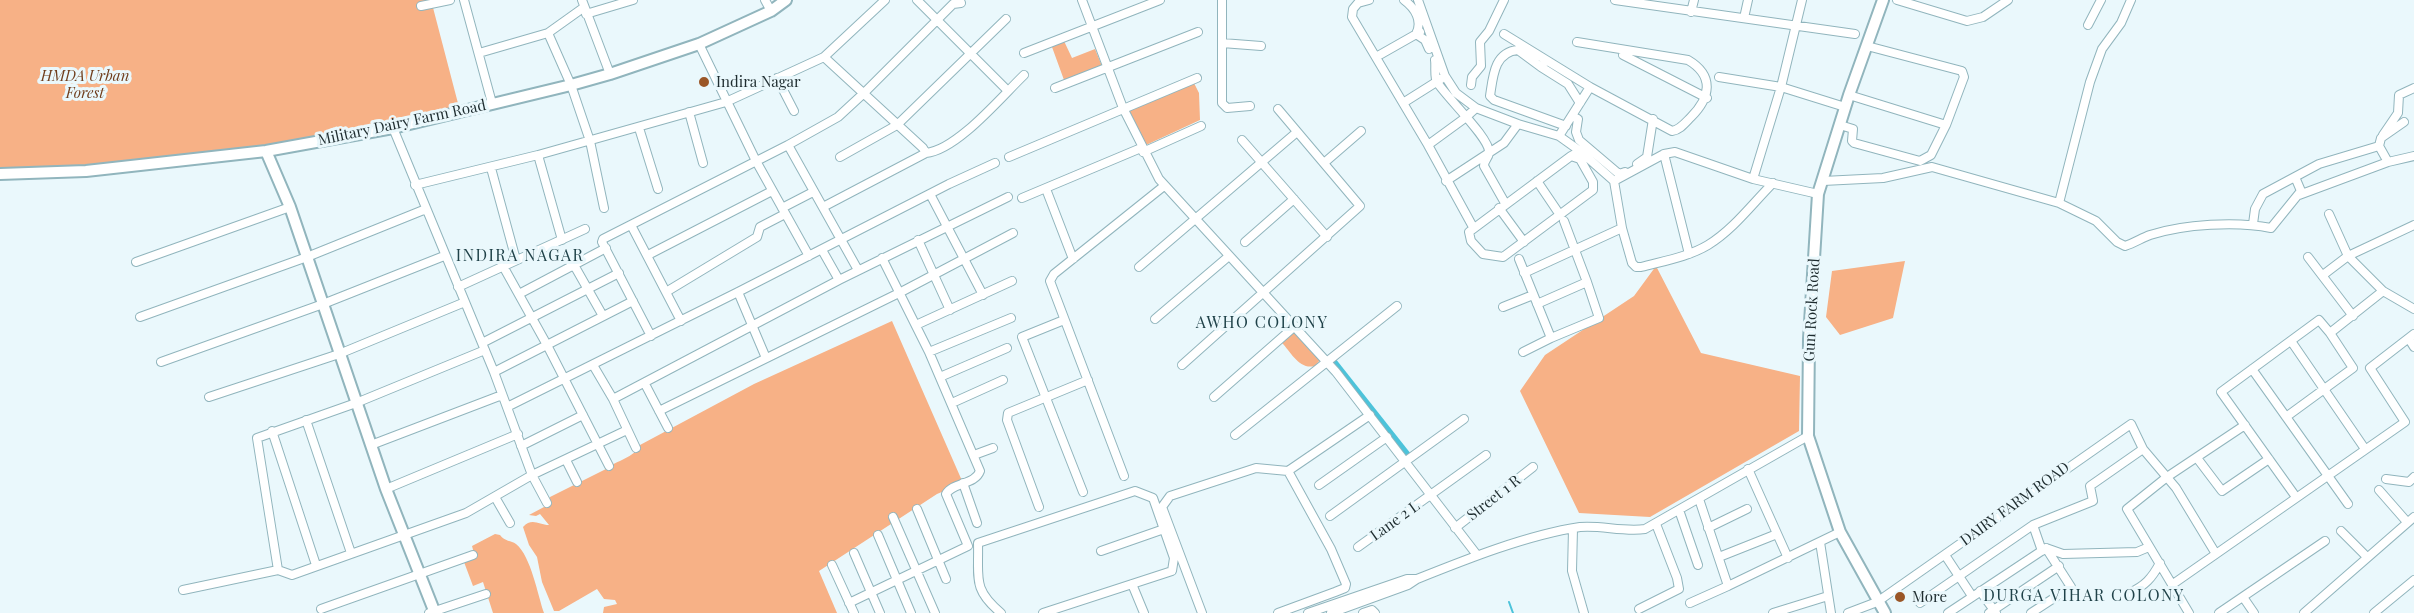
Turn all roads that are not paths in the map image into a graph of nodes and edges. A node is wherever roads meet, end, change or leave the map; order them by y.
1 (450, 0) edge
2 (464, 0) edge
3 (633, 0) edge
4 (765, 0) edge
5 (786, 0) edge
6 (885, 0) edge
7 (917, 0) edge
8 (1082, 0) edge
9 (1160, 0) edge
10 (1222, 0) edge
11 (1366, 0) edge
12 (1404, 0) edge
13 (1418, 0) edge
14 (1504, 0) edge
15 (1615, 0) edge
16 (1694, 0) edge
17 (1748, 0) edge
18 (1802, 0) edge
19 (1883, 0) edge
20 (1897, 0) edge
21 (2008, 0) edge
22 (2101, 0) edge
23 (2131, 0) edge
24 (1640, 2) edge
25 (962, 3) dead end
26 (421, 6) dead end
27 (584, 7) edge
28 (771, 11) junction
29 (1691, 12) junction
30 (1744, 18) junction
31 (937, 19) junction
32 (1006, 19) dead end
33 (1092, 25) junction
34 (1796, 25) junction
35 (2088, 25) dead end
36 (1427, 28) junction
37 (1198, 32) dead end
38 (548, 33) junction
39 (1416, 34) junction
40 (1504, 34) dead end
41 (1855, 34) dead end
42 (1577, 42) dead end
43 (699, 44) junction
44 (1222, 44) junction
45 (1261, 46) dead end
46 (1867, 46) junction
47 (479, 53) junction
48 (970, 53) junction
49 (1024, 53) dead end
50 (1623, 55) dead end
51 (824, 57) junction
52 (1376, 57) junction
53 (1544, 63) junction
54 (1107, 68) junction
55 (610, 74) junction
56 (1024, 75) dead end
57 (1444, 76) junction
58 (1719, 76) dead end
59 (777, 78) junction
60 (1197, 78) dead end
61 (1436, 82) junction
62 (1471, 85) dead end
63 (571, 86) junction
64 (1590, 87) junction
65 (1781, 87) junction
66 (1055, 88) dead end
67 (2414, 88) edge
68 (1008, 91) junction
69 (864, 93) junction
70 (1849, 95) junction
71 (1707, 98) junction
72 (726, 102) junction
73 (492, 103) junction
74 (1403, 103) junction
75 (1580, 103) junction
76 (1250, 106) dead end
77 (1845, 107) junction
78 (1123, 108) junction
79 (1476, 108) junction
80 (1278, 109) dead end
81 (794, 111) dead end
82 (689, 112) junction
83 (1572, 116) junction
84 (1465, 118) junction
85 (1653, 119) junction
86 (2404, 122) dead end
87 (1518, 124) junction
88 (897, 125) junction
89 (1840, 125) junction
90 (1946, 125) junction
91 (1201, 126) dead end
92 (1566, 126) junction
93 (393, 128) junction
94 (639, 128) junction
95 (1361, 130) dead end
96 (1297, 132) junction
97 (1559, 136) junction
98 (1242, 140) dead end
99 (590, 141) junction
100 (2380, 142) junction
101 (1428, 145) junction
102 (788, 146) junction
103 (1142, 150) junction
104 (266, 151) junction
105 (1580, 151) junction
106 (926, 153) junction
107 (1489, 153) junction
108 (1664, 154) junction
109 (538, 155) junction
110 (1571, 156) junction
111 (2414, 156) edge
112 (840, 157) dead end
113 (1009, 157) dead end
114 (756, 161) junction
115 (2388, 162) junction
116 (703, 163) dead end
117 (995, 163) dead end
118 (1262, 163) junction
119 (1324, 163) junction
120 (491, 168) junction
121 (0, 174) edge
122 (2295, 177) junction
123 (1753, 179) junction
124 (1446, 181) junction
125 (1538, 181) junction
126 (1614, 181) junction
127 (1823, 181) junction
128 (1773, 183) junction
129 (415, 184) junction
130 (1164, 186) junction
131 (658, 189) dead end
132 (1046, 189) junction
133 (772, 190) junction
134 (813, 192) junction
135 (930, 194) junction
136 (1818, 194) junction
137 (2299, 195) junction
138 (1008, 197) dead end
139 (1022, 198) dead end
140 (1294, 199) junction
141 (2059, 203) junction
142 (1502, 206) junction
143 (290, 207) junction
144 (823, 207) junction
145 (604, 208) dead end
146 (426, 209) junction
147 (783, 211) junction
148 (2329, 214) dead end
149 (1562, 218) junction
150 (1195, 219) junction
151 (2253, 224) junction
152 (631, 225) junction
153 (948, 225) junction
154 (2414, 225) edge
155 (1473, 227) junction
156 (1622, 228) junction
157 (585, 229) dead end
158 (1013, 232) dead end
159 (1327, 237) junction
160 (562, 240) junction
161 (841, 240) junction
162 (918, 240) junction
163 (1245, 242) dead end
164 (1524, 242) junction
165 (606, 248) junction
166 (1575, 249) junction
167 (822, 250) junction
168 (1689, 254) junction
169 (648, 255) junction
170 (307, 256) junction
171 (444, 256) junction
172 (809, 256) junction
173 (1229, 256) junction
174 (2348, 256) junction
175 (2308, 257) dead end
176 (882, 258) junction
177 (964, 258) junction
178 (1073, 259) junction
179 (1519, 259) dead end
180 (516, 260) junction
181 (136, 262) dead end
182 (574, 265) junction
183 (503, 266) junction
184 (1139, 267) dead end
185 (858, 270) junction
186 (619, 273) junction
187 (1524, 273) junction
188 (934, 275) junction
189 (2323, 275) junction
190 (839, 280) junction
191 (1012, 281) dead end
192 (1587, 282) junction
193 (458, 287) junction
194 (588, 289) junction
195 (2383, 291) junction
196 (666, 292) junction
197 (738, 292) junction
198 (901, 292) junction
199 (1264, 293) junction
200 (519, 294) junction
201 (983, 295) junction
202 (1533, 295) junction
203 (633, 301) junction
204 (465, 302) junction
205 (1537, 303) junction
206 (323, 304) junction
207 (2411, 305) edge
208 (1397, 306) dead end
209 (1503, 307) dead end
210 (950, 310) junction
211 (603, 316) junction
212 (2353, 316) junction
213 (140, 317) dead end
214 (532, 318) junction
215 (1011, 318) dead end
216 (1155, 319) dead end
217 (1064, 320) junction
218 (681, 321) junction
219 (916, 325) junction
220 (1295, 326) junction
221 (753, 327) junction
222 (2330, 333) junction
223 (651, 336) junction
224 (2411, 336) edge
225 (1551, 338) junction
226 (2291, 340) junction
227 (547, 345) junction
228 (483, 347) junction
229 (2414, 347) edge
230 (1008, 348) dead end
231 (929, 352) junction
232 (1523, 352) dead end
233 (339, 354) junction
234 (766, 358) junction
235 (1327, 361) junction
236 (161, 362) dead end
237 (593, 365) junction
238 (1182, 365) dead end
239 (2252, 369) junction
240 (494, 372) junction
241 (940, 377) junction
242 (565, 379) junction
243 (1003, 380) dead end
244 (1088, 380) junction
245 (645, 384) junction
246 (2324, 389) junction
247 (502, 395) junction
248 (208, 397) dead end
249 (1046, 397) junction
250 (1214, 397) dead end
251 (613, 399) junction
252 (952, 402) junction
253 (356, 403) junction
254 (507, 407) junction
255 (659, 411) junction
256 (583, 415) junction
257 (1370, 415) junction
258 (2286, 417) junction
259 (1464, 419) dead end
260 (306, 420) junction
261 (2245, 426) junction
262 (668, 428) dead end
263 (627, 430) junction
264 (272, 431) junction
265 (518, 434) junction
266 (1235, 435) dead end
267 (1808, 436) junction
268 (1387, 437) junction
269 (371, 445) junction
270 (599, 445) junction
271 (521, 446) junction
272 (636, 448) dead end
273 (993, 448) dead end
274 (2143, 449) junction
275 (2365, 449) junction
276 (1486, 454) dead end
277 (974, 455) junction
278 (2197, 458) junction
279 (2269, 459) junction
280 (566, 460) junction
281 (1406, 462) junction
282 (609, 466) dead end
283 (1533, 467) dead end
284 (1748, 470) junction
285 (1288, 471) junction
286 (532, 475) junction
287 (1124, 476) dead end
288 (2326, 476) junction
289 (2167, 477) junction
290 (2414, 477) edge
291 (2386, 479) dead end
292 (577, 482) dead end
293 (963, 483) junction
294 (1319, 485) dead end
295 (386, 489) junction
296 (2379, 490) dead end
297 (1083, 492) dead end
298 (1431, 495) junction
299 (495, 497) junction
300 (2296, 498) junction
301 (1699, 499) junction
302 (547, 503) dead end
303 (2348, 504) dead end
304 (1039, 507) dead end
305 (1747, 508) dead end
306 (917, 509) dead end
307 (1679, 510) junction
308 (1330, 516) dead end
309 (893, 517) dead end
310 (2410, 519) edge
311 (510, 523) dead end
312 (977, 524) dead end
313 (1656, 524) junction
314 (2033, 525) junction
315 (1455, 528) junction
316 (1708, 528) junction
317 (1164, 529) junction
318 (1572, 529) junction
319 (2341, 531) dead end
320 (1840, 532) junction
321 (1777, 534) junction
322 (878, 535) dead end
323 (403, 536) junction
324 (2325, 541) dead end
325 (1820, 542) junction
326 (1358, 547) dead end
327 (2149, 547) junction
328 (2044, 550) junction
329 (1101, 551) dead end
330 (351, 553) junction
331 (854, 553) dead end
332 (2216, 554) junction
333 (473, 555) dead end
334 (1477, 555) junction
335 (1945, 555) junction
336 (1719, 557) junction
337 (1788, 558) junction
338 (2367, 558) junction
339 (938, 561) junction
340 (2160, 563) junction
341 (316, 565) junction
342 (832, 565) dead end
343 (1698, 565) dead end
344 (2059, 566) junction
345 (278, 570) junction
346 (917, 571) junction
347 (418, 574) junction
348 (1959, 577) junction
349 (946, 579) dead end
350 (897, 580) junction
351 (2414, 580) edge
352 (1132, 584) junction
353 (2173, 584) junction
354 (1728, 586) junction
355 (1345, 588) junction
356 (183, 590) dead end
357 (1980, 591) junction
358 (871, 592) junction
359 (1335, 592) junction
360 (1382, 592) junction
361 (2129, 593) dead end
362 (486, 594) dead end
363 (1356, 596) junction
364 (1828, 596) junction
365 (1972, 596) junction
366 (2243, 597) junction
367 (1877, 602) junction
368 (849, 603) junction
369 (1690, 603) dead end
370 (1920, 603) dead end
371 (321, 609) dead end
372 (1331, 609) edge
373 (1639, 609) dead end
374 (1318, 611) edge
375 (433, 612) edge
376 (1993, 612) edge
377 (854, 613) edge
378 (880, 613) edge
379 (911, 613) edge
380 (935, 613) edge
381 (1001, 613) edge
382 (1043, 613) edge
383 (1144, 613) edge
384 (1202, 613) edge
385 (1278, 613) edge
386 (1308, 613) edge
387 (1363, 613) edge
388 (1376, 613) edge
389 (1584, 613) edge
390 (1773, 613) edge
391 (1831, 613) edge
392 (1848, 613) edge
393 (1885, 613) edge
394 (1948, 613) edge
395 (2031, 613) edge
396 (2189, 613) edge
397 (2219, 613) edge
398 (2254, 613) edge
399 (2304, 613) edge
400 (2374, 613) edge

1 - 26 street
2 - 47 street
3 - 27 street
4 - 28 street
5 - 28 main road, Military Dairy Farm Road
6 - 51 street
7 - 31 street
8 - 33 street
9 - 33 street
10 - 44 street
11 - 52 street
12 - 39 street
13 - 36 street
14 - 62 street
15 - 24 street
16 - 29 street
17 - 30 street
18 - 34 street
19 - 46 main road, Gun Rock Road
20 - 21 street
22 - 35 street
23 - 141 street
24 - 29 street
25 - 31 street
27 - 38 street
27 - 55 street
28 - 43 main road, Military Dairy Farm Road
29 - 30 street
30 - 34 street
31 - 48 street
31 - 69 street
32 - 48 street
33 - 49 street
33 - 54 street
34 - 41 street
34 - 65 street
36 - 39 street
36 - 57 street
37 - 54 street
38 - 47 street
38 - 63 street
39 - 52 street
39 - 61 street
40 - 53 street
42 - 71 street
43 - 55 main road, Military Dairy Farm Road
43 - 72 street
44 - 45 street
44 - 76 street
46 - 70 main road, Gun Rock Road
46 - 90 street
47 - 73 street
48 - 68 street
48 - 88 street
50 - 71 street
51 - 59 street
51 - 69 street
52 - 74 street
53 - 64 street
53 - 75 street
53 - 92 street
54 - 66 street
54 - 78 street
55 - 63 main road, Military Dairy Farm Road
56 - 68 street
57 - 61 street
57 - 79 street
58 - 65 street
59 - 72 street
59 - 81 street
60 - 78 street
61 - 74 street
61 - 84 street
63 - 73 main road, Military Dairy Farm Road
63 - 99 street
64 - 75 street
64 - 85 street
65 - 77 street
65 - 123 street
67 - 100 street
68 - 106 street
69 - 88 street
69 - 102 street
70 - 77 main road, Gun Rock Road
70 - 90 street
71 - 85 street
72 - 82 street
72 - 114 street
73 - 93 main road, Military Dairy Farm Road
74 - 101 street
75 - 83 street
77 - 89 main road, Gun Rock Road
78 - 103 street
78 - 113 street
79 - 84 street
79 - 87 street
80 - 96 street
82 - 94 street
82 - 116 street
83 - 85 street
83 - 92 street
84 - 101 street
84 - 107 street
86 - 100 street
87 - 97 street
87 - 107 street
88 - 106 street
88 - 112 street
89 - 90 street
89 - 127 main road, Gun Rock Road
91 - 103 street
92 - 97 street
93 - 104 main road, Military Dairy Farm Road
93 - 129 street
94 - 99 street
94 - 131 street
95 - 119 street
96 - 118 street
96 - 119 street
97 - 105 street
98 - 118 street
99 - 109 street
99 - 145 street
100 - 115 street
100 - 122 street
101 - 124 street
102 - 114 street
102 - 134 street
103 - 130 street
103 - 132 street
104 - 121 main road, Military Dairy Farm Road
104 - 143 main road
105 - 110 street
105 - 126 street
106 - 144 street
107 - 124 street
107 - 142 street
108 - 123 street
108 - 126 street
108 - 168 street
109 - 120 street
109 - 160 street
110 - 125 street
110 - 149 street
111 - 115 street
114 - 133 street
114 - 152 street
115 - 137 street
117 - 135 street
118 - 140 street
118 - 150 street
119 - 159 street
120 - 129 street
120 - 180 street
122 - 137 street
122 - 151 street
123 - 128 street
124 - 155 street
125 - 142 street
125 - 149 street
126 - 156 street
127 - 136 main road, Gun Rock Road
127 - 141 street
128 - 136 street
128 - 168 street
129 - 146 street
130 - 150 street
130 - 178 street
132 - 139 street
132 - 178 street
133 - 147 street
133 - 169 street
134 - 144 street
134 - 147 street
135 - 153 street
135 - 161 street
136 - 267 main road, Gun Rock Road
137 - 151 street
138 - 153 street
140 - 159 street
140 - 163 street
141 - 151 street
142 - 155 street
142 - 164 street
143 - 170 main road
143 - 181 street
144 - 161 street
146 - 170 street
146 - 171 street
147 - 172 street
147 - 196 street
148 - 174 street
149 - 164 street
149 - 166 street
150 - 173 street
150 - 184 street
152 - 165 street
152 - 169 street
153 - 162 street
153 - 177 street
154 - 174 street
155 - 164 street
156 - 166 street
156 - 168 street
157 - 160 street
158 - 177 street
159 - 199 street
160 - 180 street
161 - 167 street
161 - 185 street
162 - 176 street
162 - 188 street
165 - 182 street
165 - 186 street
166 - 187 street
166 - 192 street
167 - 172 street
167 - 190 street
169 - 196 street
170 - 206 main road
170 - 213 street
171 - 193 street
171 - 206 street
172 - 197 street
173 - 199 street
173 - 216 street
174 - 189 street
174 - 195 street
175 - 189 street
176 - 185 street
176 - 198 street
177 - 188 street
177 - 201 street
178 - 217 street
179 - 187 street
180 - 183 street
182 - 194 street
182 - 200 street
183 - 193 street
183 - 200 street
185 - 190 street
186 - 194 street
186 - 203 street
187 - 202 street
188 - 198 street
188 - 210 street
189 - 212 street
190 - 221 street
191 - 201 street
192 - 205 street
192 - 225 street
193 - 204 street
194 - 211 street
194 - 214 street
195 - 207 street
195 - 212 street
196 - 218 street
197 - 218 street
197 - 221 street
198 - 219 street
198 - 234 street
199 - 220 street
199 - 238 street
200 - 214 street
201 - 210 street
202 - 205 street
202 - 209 street
203 - 211 street
203 - 223 street
204 - 228 street
204 - 233 street
205 - 225 street
206 - 233 main road
206 - 236 street
208 - 235 street
210 - 219 street
211 - 227 street
212 - 222 street
214 - 227 street
214 - 228 street
215 - 231 street
217 - 244 street
217 - 249 street
218 - 223 street
219 - 231 street
220 - 235 street
220 - 250 street
221 - 234 street
221 - 245 street
222 - 226 street
222 - 246 street
223 - 237 street
224 - 229 street
224 - 275 street
225 - 232 street
226 - 239 street
226 - 246 street
227 - 240 street
227 - 242 street
228 - 240 street
228 - 253 street
230 - 241 street
231 - 241 street
233 - 248 street
233 - 253 main road
234 - 255 street
235 - 257 street
235 - 266 street
237 - 242 street
237 - 251 street
239 - 258 street
239 - 261 street
240 - 247 street
241 - 252 street
242 - 254 street
242 - 256 street
243 - 252 street
244 - 249 street
244 - 287 street
245 - 251 street
245 - 255 street
246 - 258 street
246 - 275 street
247 - 254 street
247 - 269 street
249 - 297 street
249 - 304 street
251 - 263 street
252 - 277 street
253 - 260 street
253 - 269 main road
254 - 265 street
255 - 262 street
256 - 270 street
256 - 271 street
257 - 268 street
257 - 285 street
258 - 288 street
259 - 281 street
260 - 264 street
260 - 330 street
261 - 278 street
261 - 279 street
263 - 270 street
263 - 272 street
264 - 341 street
264 - 345 street
265 - 271 street
265 - 295 street
267 - 284 street
267 - 320 main road, Gun Rock Road
268 - 281 street
268 - 294 street
269 - 295 main road
270 - 280 street
270 - 282 street
271 - 286 street
273 - 277 street
274 - 289 street
274 - 314 street
274 - 335 street, DAIRY FARM ROAD
275 - 288 street
276 - 298 street, Lane 2 L
277 - 293 street
278 - 279 street
278 - 289 street
279 - 300 street
280 - 286 street
280 - 292 street
281 - 298 street
281 - 308 street
283 - 315 street, Street 1 R
284 - 301 street
284 - 321 street
285 - 355 street
285 - 384 street
286 - 299 street
286 - 302 street
288 - 300 street
288 - 303 street
289 - 327 street
289 - 332 street
290 - 291 street
293 - 312 street
293 - 339 street
295 - 323 main road
296 - 310 street
298 - 315 street
298 - 326 street, Lane 2 L
299 - 311 street
299 - 323 street
300 - 332 street
301 - 307 street
301 - 316 street
305 - 316 street
306 - 339 street
307 - 313 street
307 - 343 street
309 - 346 street
310 - 338 street
313 - 318 street
313 - 373 street
314 - 328 street
314 - 348 street
315 - 334 street
316 - 336 street
317 - 329 street
317 - 352 street
317 - 381 street
318 - 334 street
318 - 389 street
319 - 338 street
320 - 325 street
320 - 367 main road, Gun Rock Road
321 - 336 street
321 - 337 street
322 - 350 street
323 - 330 street
323 - 347 main road
324 - 366 street
325 - 337 street
325 - 364 street
327 - 328 street
327 - 340 street
328 - 344 street
328 - 357 street
330 - 341 street
331 - 358 street
332 - 353 street
333 - 347 street
334 - 360 street
335 - 348 street
335 - 367 street, DAIRY FARM ROAD
336 - 354 street
337 - 354 street
338 - 399 street
339 - 346 street
339 - 349 street
340 - 353 street
340 - 361 street
341 - 345 street
342 - 368 street
344 - 376 street
344 - 395 street
345 - 356 street
346 - 350 street
346 - 380 street
347 - 371 street
347 - 375 main road
348 - 365 street
348 - 370 street
350 - 358 street
350 - 379 street
351 - 400 street
352 - 382 street
352 - 383 street
353 - 396 street
354 - 369 street
355 - 359 street
355 - 363 street
357 - 365 street
357 - 376 street
358 - 368 street
358 - 378 street
359 - 372 street
359 - 385 street
360 - 363 street
360 - 372 street
362 - 375 street
363 - 372 street
364 - 390 street
364 - 391 street
365 - 394 street
366 - 397 street
366 - 398 street
367 - 392 street, DAIRY FARM ROAD
367 - 393 main road, Gun Rock Road
368 - 377 street
372 - 374 street
374 - 386 street
387 - 388 street

